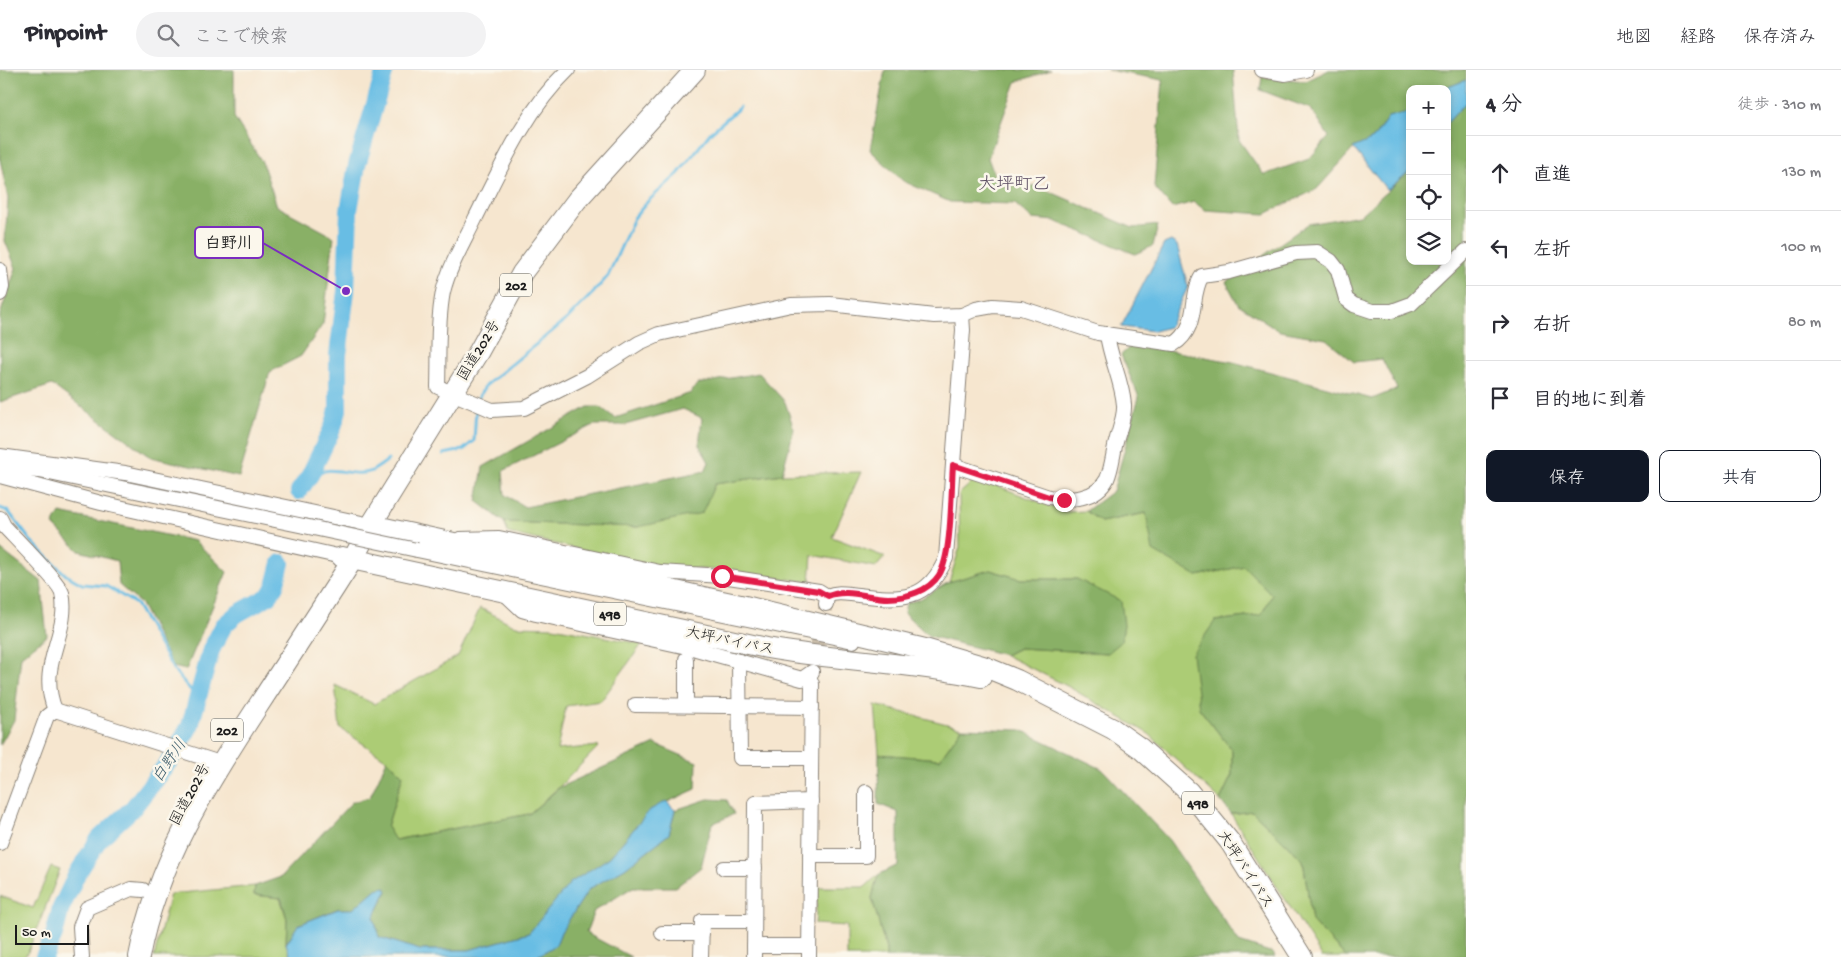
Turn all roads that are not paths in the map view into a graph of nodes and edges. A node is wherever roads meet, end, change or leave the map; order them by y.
1 (568, 70) edge
2 (695, 70) edge
3 (1262, 70) edge
4 (1306, 70) edge
5 (1466, 251) edge
6 (0, 270) edge
7 (0, 294) edge
8 (962, 315) junction
9 (1107, 334) junction
10 (451, 394) junction
11 (0, 456) edge
12 (0, 462) edge
13 (953, 465) junction
14 (0, 468) edge
15 (47, 472) junction
16 (0, 476) edge
17 (1, 523) edge
18 (371, 525) junction
19 (437, 539) junction
20 (348, 558) junction
21 (502, 591) junction
22 (686, 659) dead end
23 (739, 661) junction
24 (1048, 694) junction
25 (635, 704) dead end
26 (686, 705) junction
27 (739, 706) junction
28 (812, 706) junction
29 (55, 710) junction
30 (1112, 729) junction
31 (811, 758) junction
32 (206, 759) junction
33 (866, 792) dead end
34 (811, 801) junction
35 (0, 843) edge
36 (810, 856) junction
37 (724, 868) dead end
38 (755, 868) junction
39 (143, 890) junction
40 (754, 921) junction
41 (662, 933) dead end
42 (702, 933) junction
43 (754, 951) edge
44 (809, 952) edge
45 (82, 957) edge
46 (127, 957) edge
47 (139, 957) edge
48 (701, 957) edge
49 (1302, 957) edge

1 - 10 street
2 - 10 highway, 国道202号 / 202
3 - 4 street
5 - 9 street
6 - 7 street
8 - 9 street
8 - 10 street
8 - 13 street
9 - 13 street
10 - 18 highway, 国道202号 / 202
11 - 18 street
12 - 15 street
13 - 19 street
14 - 15 street
15 - 24 street, bridge
16 - 20 street
17 - 29 street
18 - 19 highway, 大坪バイパス / 498
18 - 20 highway, 国道202号 / 202
19 - 24 highway, 大坪バイパス / 498
20 - 21 highway, 大坪バイパス / 498
20 - 32 highway, 国道202号 / 202
21 - 23 street
21 - 30 highway, 大坪バイパス / 498
22 - 26 street
23 - 27 street
23 - 28 street
24 - 30 highway, 大坪バイパス / 498
25 - 26 street
26 - 27 street
27 - 28 street
27 - 31 street
28 - 31 street
29 - 32 street
29 - 35 street
30 - 49 highway, 大坪バイパス / 498
31 - 34 street
32 - 39 highway, 国道202号 / 202
32 - 47 highway, 国道202号 / 202
33 - 36 street
34 - 36 street
34 - 38 street
36 - 44 street
37 - 38 street
38 - 40 street
39 - 45 street
39 - 46 highway, 国道202号 / 202
40 - 42 street
40 - 43 street
41 - 42 street
42 - 48 street
43 - 44 street

